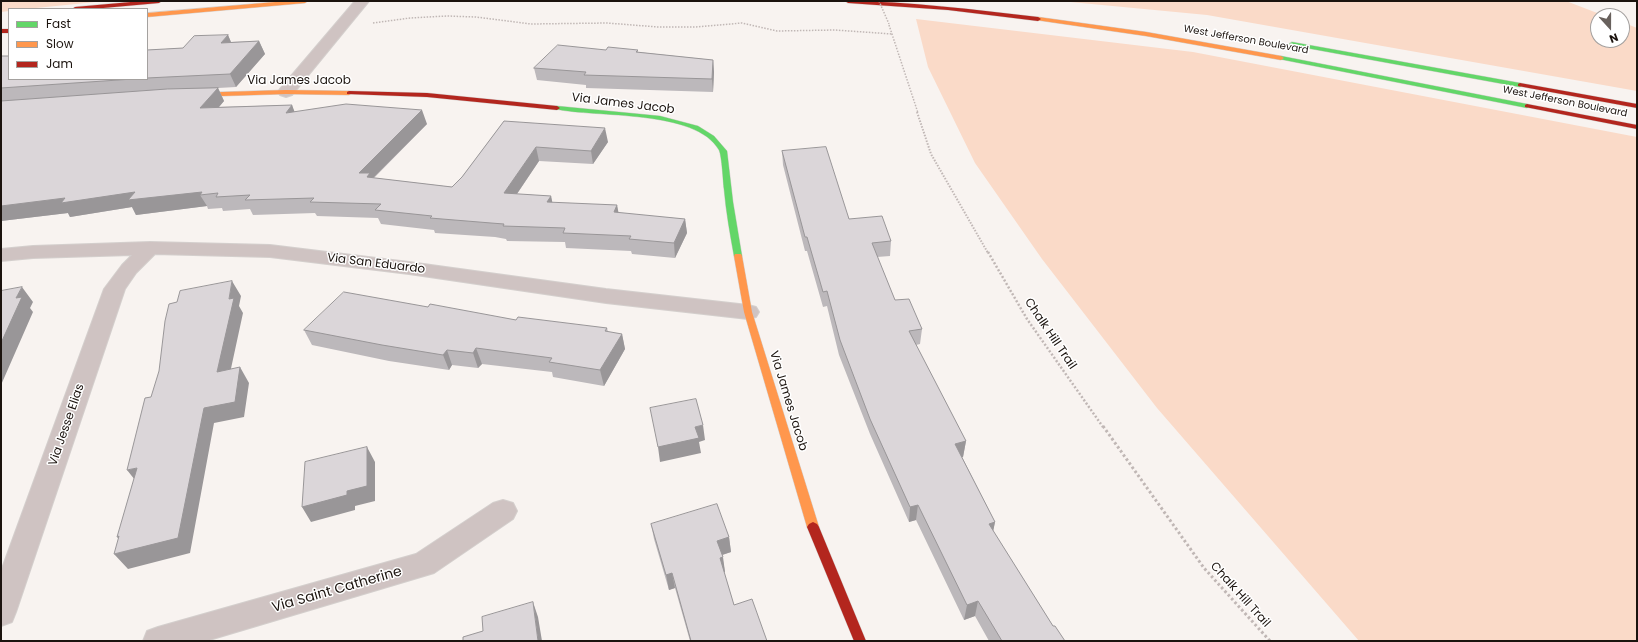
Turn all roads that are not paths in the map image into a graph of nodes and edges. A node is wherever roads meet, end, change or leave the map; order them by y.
1 (159, 1) edge
2 (305, 1) edge
3 (362, 1) edge
4 (848, 1) edge
5 (86, 8) edge
6 (148, 15) edge
7 (1109, 17) dead end
8 (1107, 28) junction
9 (1281, 42) dead end
10 (286, 92) junction
11 (182, 96) edge
12 (1637, 106) edge
13 (1637, 127) edge
14 (150, 248) junction
15 (1, 255) edge
16 (748, 312) junction
17 (503, 512) dead end
18 (1, 612) edge
19 (158, 641) edge
20 (860, 641) edge

1 - 5 main road
2 - 6 main road
3 - 10 street
4 - 8 main road, West Jefferson Boulevard
7 - 8 main road
8 - 13 main road, West Jefferson Boulevard
9 - 12 main road, West Jefferson Boulevard
10 - 11 main road, Via James Jacob
10 - 16 main road, Via James Jacob
14 - 15 street, Via San Eduardo
14 - 16 street, Via San Eduardo
14 - 18 street, Via Jesse Elias
16 - 20 main road, Via James Jacob
17 - 19 street, Via Saint Catherine

